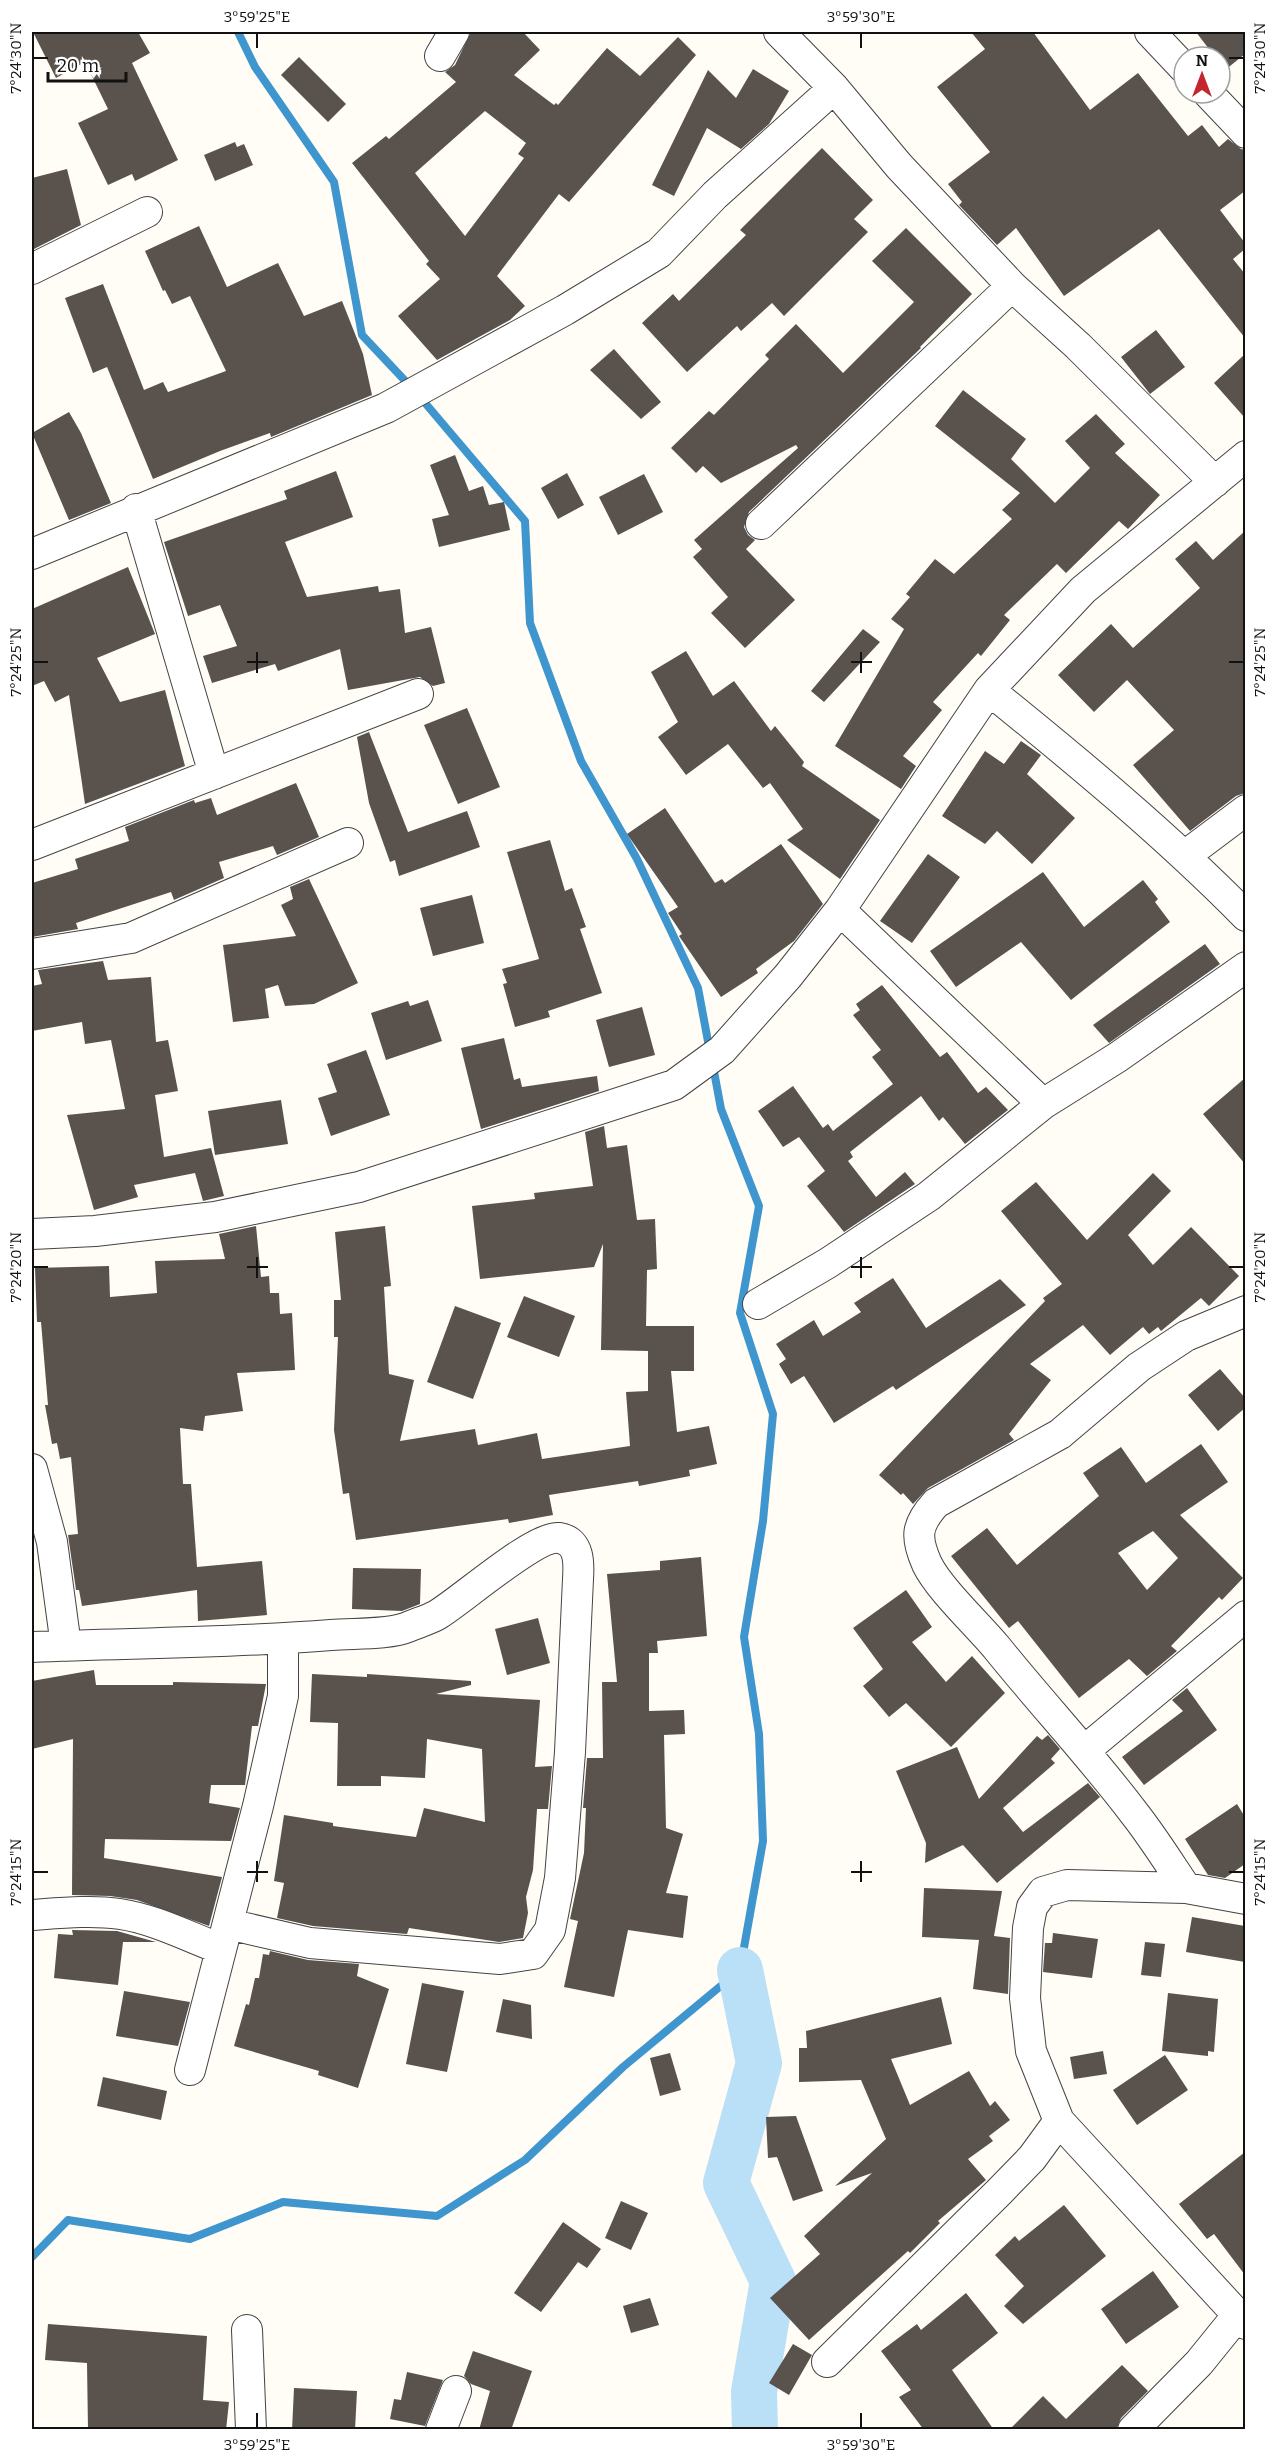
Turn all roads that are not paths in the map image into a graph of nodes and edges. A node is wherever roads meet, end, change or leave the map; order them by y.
1 (779, 32) edge
2 (1150, 32) edge
3 (1172, 55) edge
4 (834, 88) junction
5 (1219, 105) edge
6 (1245, 133) edge
7 (147, 212) dead end
8 (32, 269) edge
9 (1012, 286) junction
10 (1245, 456) edge
11 (1215, 482) junction
12 (136, 509) junction
13 (761, 524) dead end
14 (32, 554) edge
15 (989, 690) junction
16 (418, 694) dead end
17 (214, 774) junction
18 (1245, 810) edge
19 (348, 843) dead end
20 (32, 845) edge
21 (1186, 855) junction
22 (840, 910) junction
23 (1245, 916) edge
24 (32, 954) edge
25 (1245, 967) edge
26 (1043, 1104) junction
27 (32, 1234) edge
28 (758, 1304) dead end
29 (1245, 1311) edge
30 (32, 1468) edge
31 (1245, 1616) edge
32 (283, 1639) junction
33 (66, 1646) junction
34 (32, 1647) edge
35 (1084, 1751) junction
36 (1186, 1888) junction
37 (1245, 1899) edge
38 (32, 1915) edge
39 (224, 1936) junction
40 (190, 2070) dead end
41 (1059, 2121) junction
42 (1241, 2320) edge
43 (247, 2330) dead end
44 (827, 2362) dead end
45 (456, 2391) dead end
46 (251, 2430) edge
47 (441, 2430) edge
48 (1133, 2430) edge

1 - 4 street
2 - 3 street
4 - 9 street
4 - 12 street
5 - 6 street
7 - 8 street
9 - 11 street
9 - 13 street
10 - 11 street
11 - 15 street
12 - 14 street
12 - 17 street
15 - 21 street
15 - 22 street
16 - 17 street
17 - 20 street
18 - 21 street
19 - 24 street
21 - 23 street
22 - 26 street
22 - 27 street
25 - 26 street
26 - 28 street
29 - 35 street
30 - 33 street
31 - 35 street
32 - 33 street
32 - 39 street
32 - 39 street
33 - 34 street
35 - 36 street
36 - 37 street
36 - 41 street
38 - 39 street
39 - 40 street
41 - 42 street
41 - 44 street
42 - 48 street
43 - 46 street
45 - 47 street

